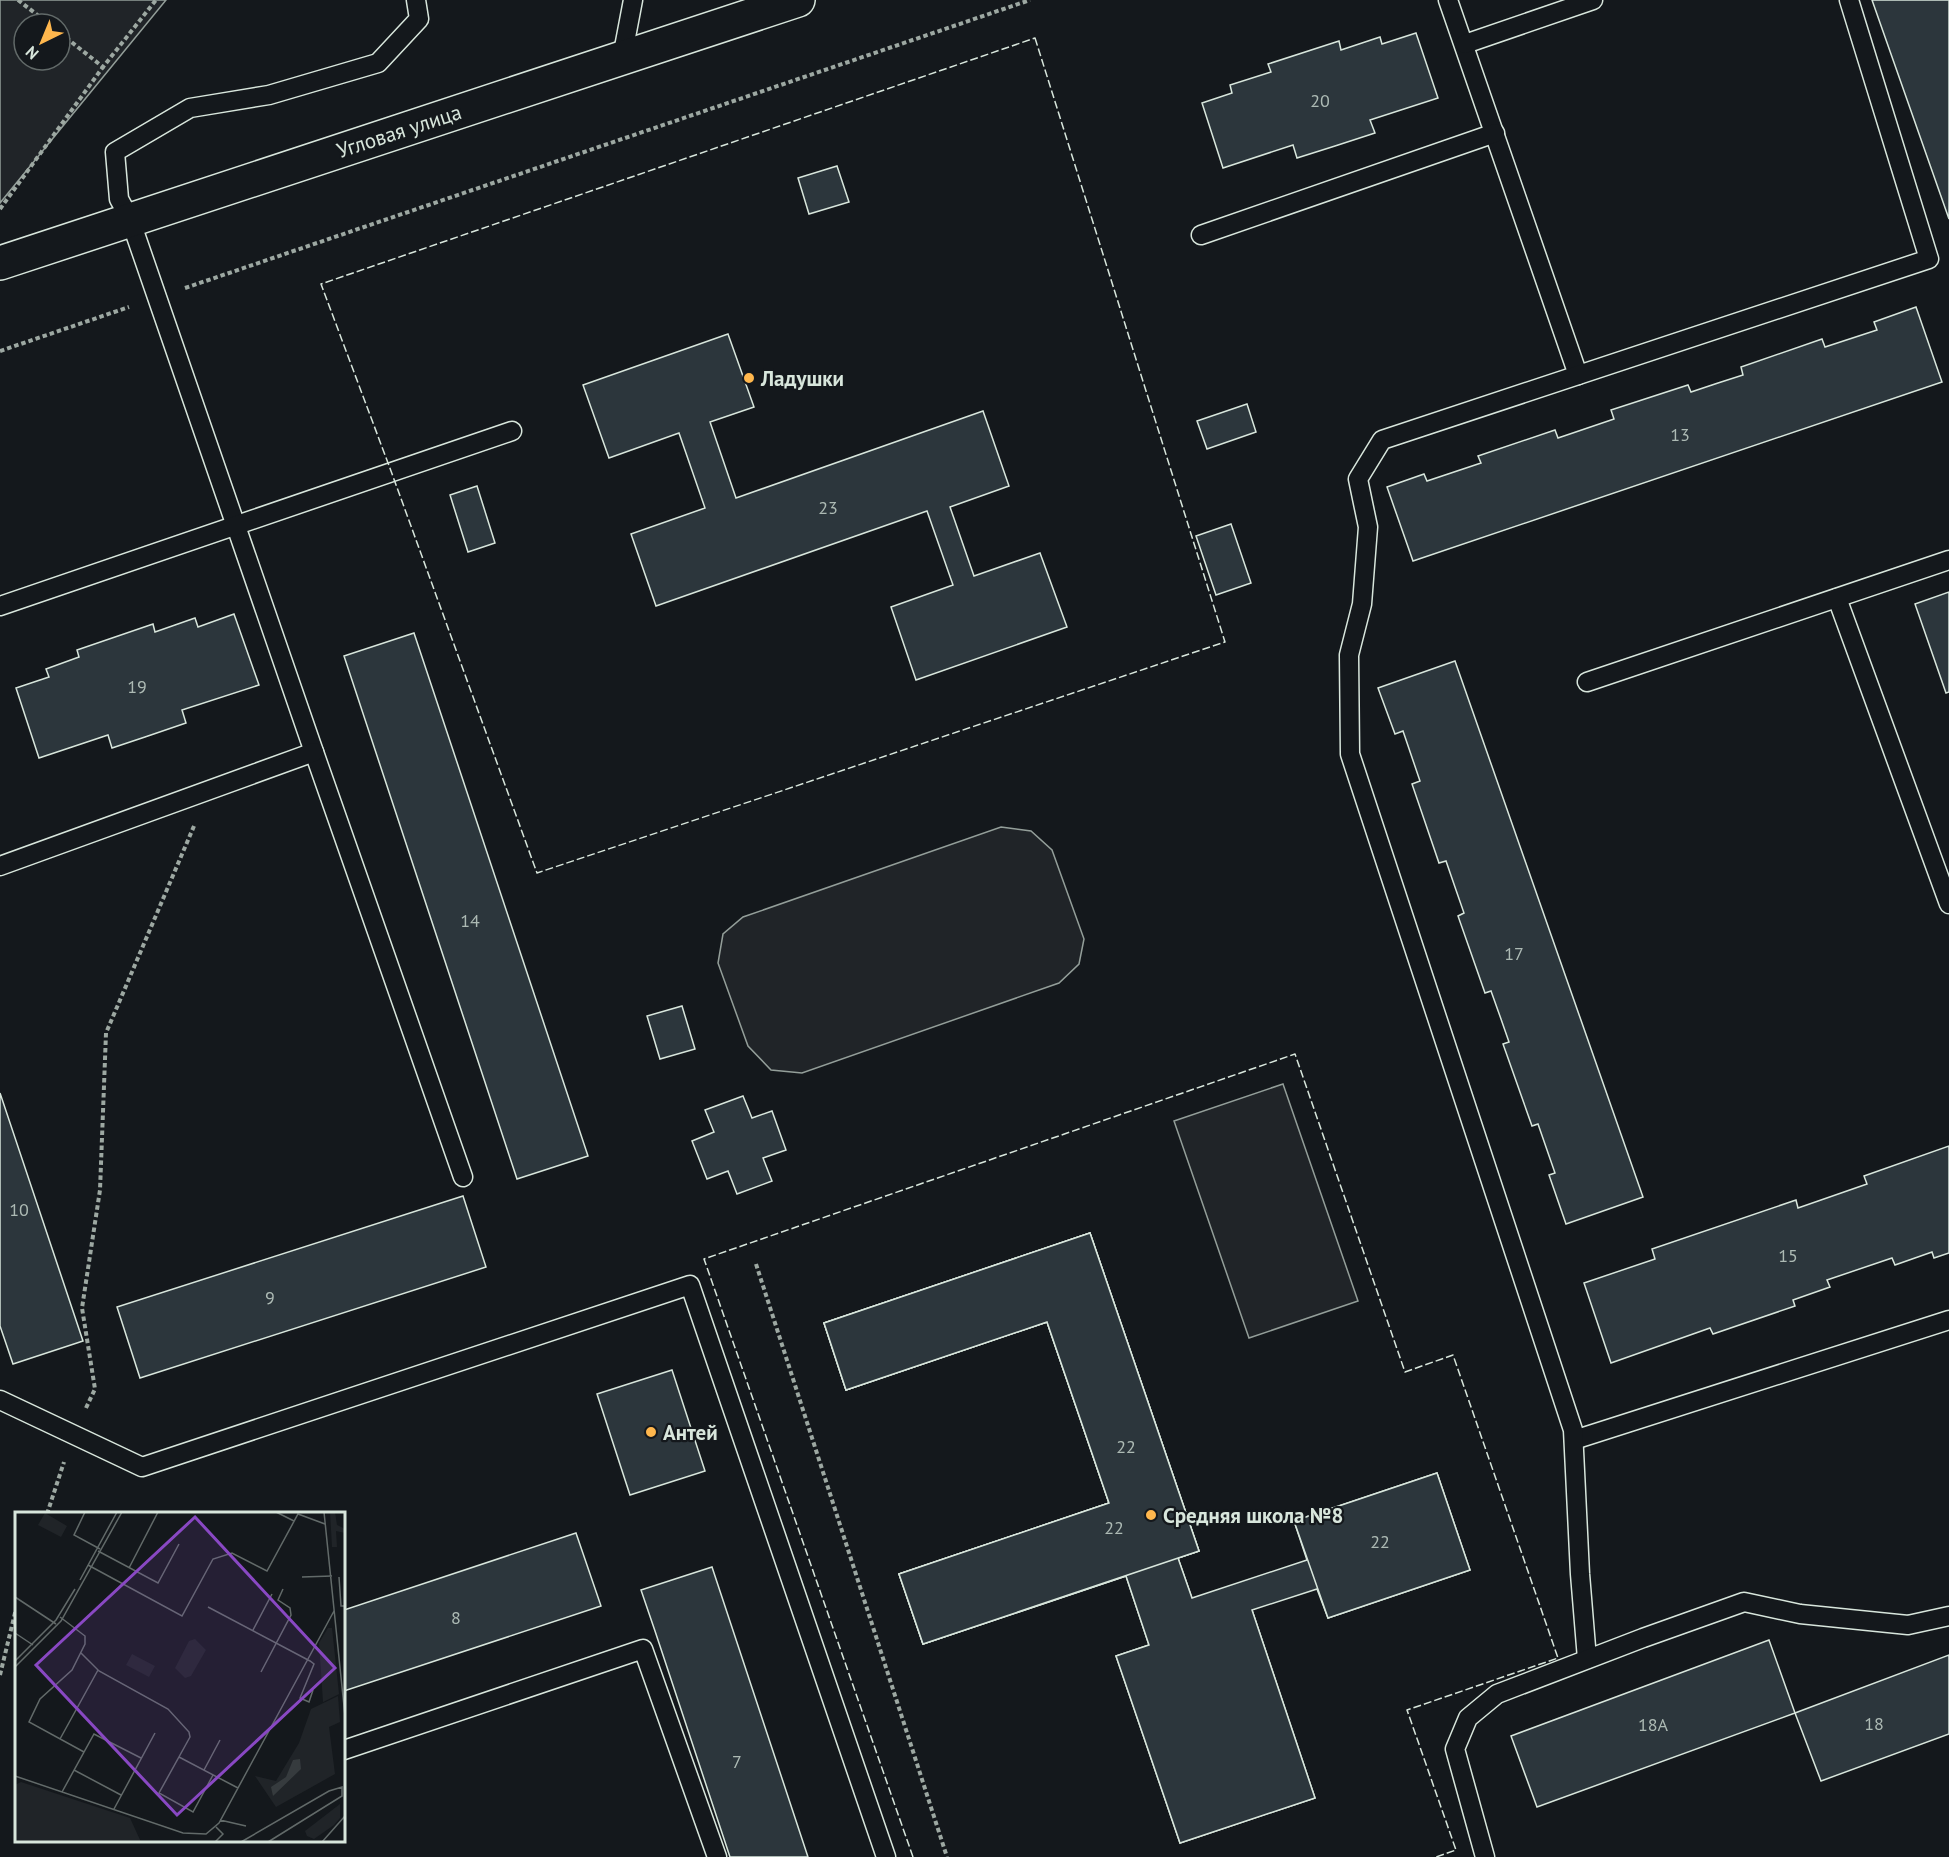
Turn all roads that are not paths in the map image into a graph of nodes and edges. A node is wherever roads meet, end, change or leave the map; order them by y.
1 (416, 0) edge
2 (633, 0) edge
3 (798, 0) edge
4 (1448, 0) edge
5 (1593, 0) edge
6 (1849, 0) edge
7 (1465, 44) junction
8 (622, 58) junction
9 (1495, 133) junction
10 (130, 219) junction
11 (1201, 235) dead end
12 (0, 263) edge
13 (1578, 375) junction
14 (512, 431) dead end
15 (235, 526) junction
16 (1949, 560) edge
17 (1837, 598) junction
18 (0, 606) edge
19 (1587, 682) dead end
20 (314, 752) junction
21 (0, 866) edge
22 (1949, 904) edge
23 (463, 1177) dead end
24 (1949, 1320) edge
25 (0, 1400) edge
26 (1574, 1440) junction
27 (1949, 1616) edge
28 (1587, 1659) junction
29 (345, 1750) edge
30 (717, 1857) edge
31 (886, 1857) edge
32 (1485, 1857) edge

1 - 10 lane
2 - 8 lane
3 - 8 street, Угловая улица
4 - 7 lane
5 - 7 lane
6 - 13 lane
7 - 9 lane
8 - 10 street, Угловая улица
9 - 11 lane
9 - 13 lane
10 - 12 street, Угловая улица
10 - 15 lane
13 - 26 lane
14 - 15 lane
15 - 18 lane
15 - 20 lane
16 - 17 lane
17 - 19 lane
17 - 22 lane
20 - 21 lane
20 - 23 lane
24 - 26 lane
25 - 31 lane
26 - 28 lane
27 - 28 lane
28 - 32 lane
29 - 30 lane

